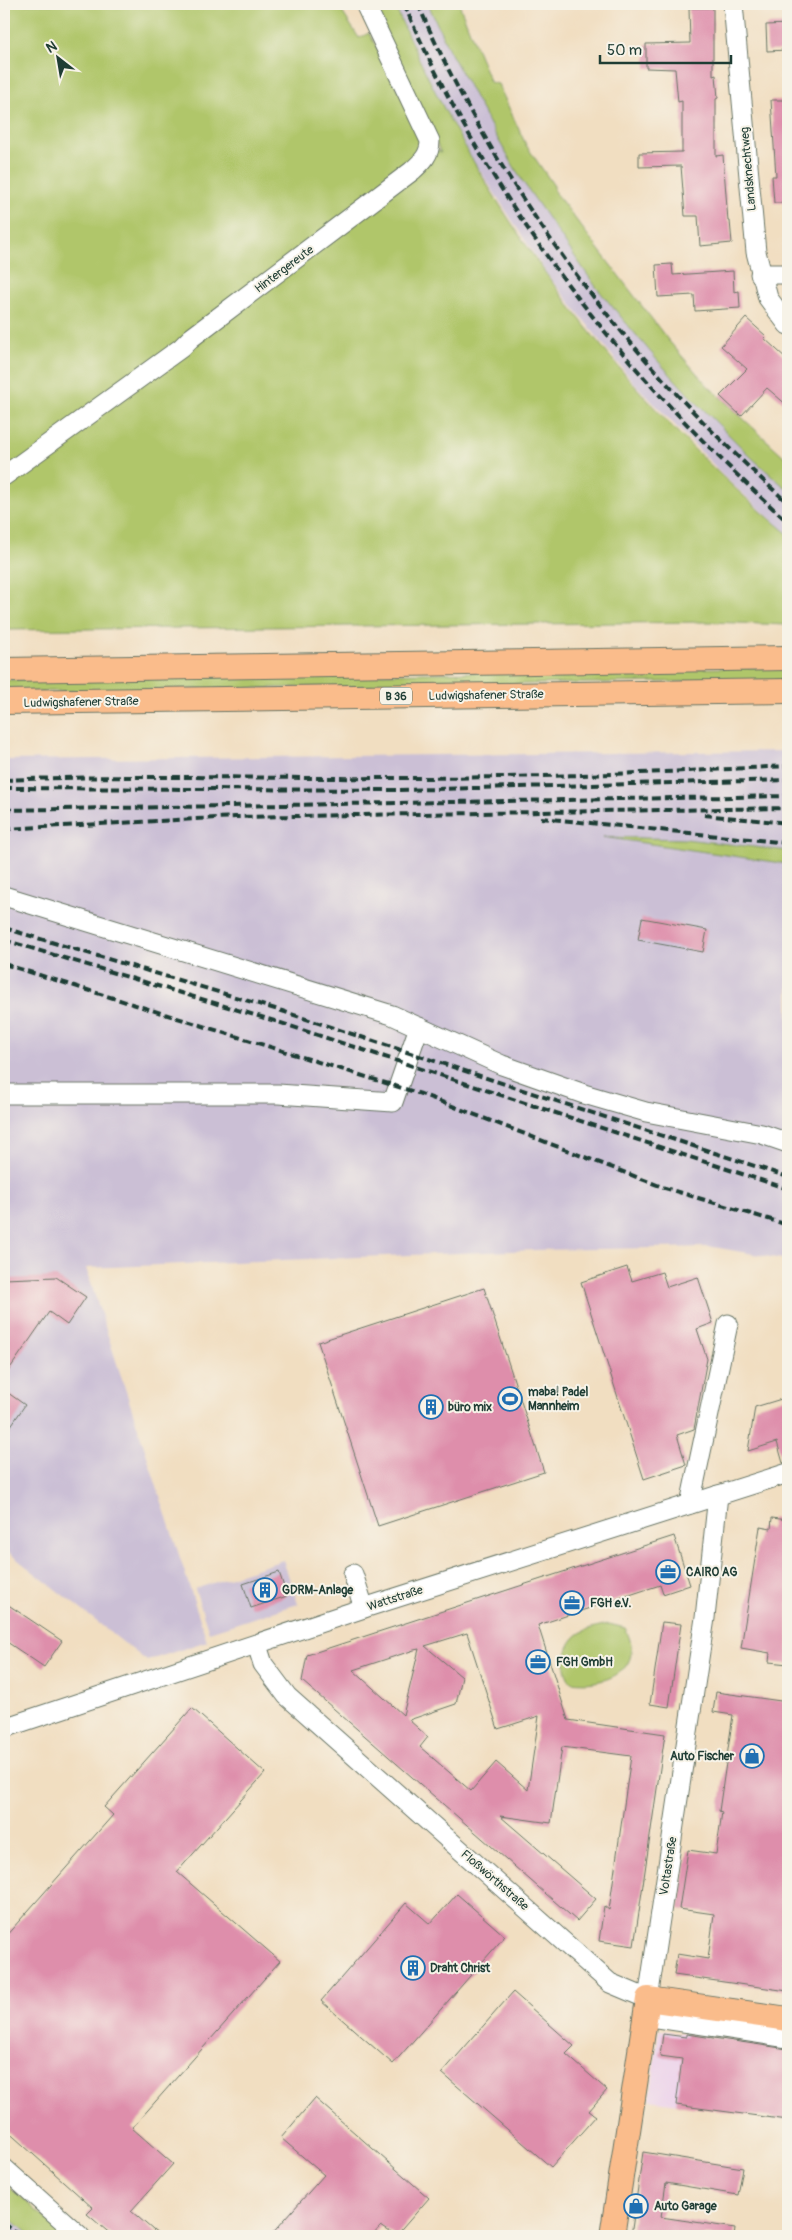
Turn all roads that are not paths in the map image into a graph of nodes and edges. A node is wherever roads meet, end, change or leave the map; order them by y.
1 (365, 4) edge
2 (733, 4) edge
3 (760, 274) junction
4 (788, 274) edge
5 (788, 326) edge
6 (4, 476) edge
7 (788, 658) edge
8 (4, 670) edge
9 (788, 691) edge
10 (4, 702) edge
11 (4, 896) edge
12 (419, 1027) junction
13 (4, 1094) edge
14 (788, 1143) edge
15 (728, 1324) dead end
16 (788, 1473) edge
17 (718, 1495) junction
18 (690, 1504) junction
19 (353, 1574) dead end
20 (364, 1608) junction
21 (256, 1645) junction
22 (4, 1728) edge
23 (646, 2008) junction
24 (788, 2019) edge
25 (788, 2038) edge
26 (4, 2168) edge
27 (80, 2236) edge
28 (612, 2236) edge

1 - 6 street, Hintergereute
2 - 3 street, Landsknechtweg
3 - 4 street
3 - 5 street, Landsknechtweg
7 - 8 main road
9 - 10 main road, Ludwigshafener Straße / B 36
11 - 12 street
12 - 13 street
12 - 14 street
15 - 18 street
16 - 17 street, Wattstraße
17 - 18 street, Wattstraße
17 - 23 street, Voltastraße
18 - 20 street, Wattstraße
19 - 20 street
20 - 21 street, Wattstraße
21 - 22 street, Wattstraße
21 - 23 street, Floßwörthstraße
23 - 24 main road, Floßwörthstraße
23 - 25 street, Floßwörthstraße
23 - 28 main road, Voltastraße
26 - 27 street

